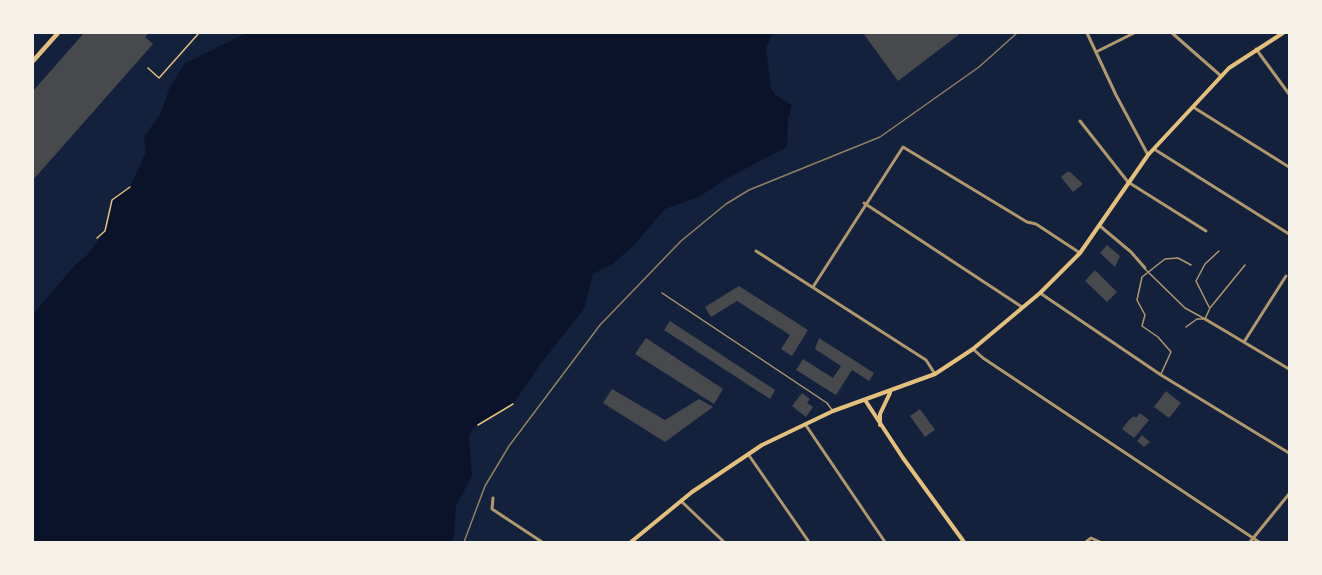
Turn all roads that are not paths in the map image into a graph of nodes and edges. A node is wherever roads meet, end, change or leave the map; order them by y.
1 (57, 33) edge
2 (1087, 33) edge
3 (1134, 33) edge
4 (1172, 33) edge
5 (1283, 33) edge
6 (1256, 49) junction
7 (1096, 52) junction
8 (33, 61) edge
9 (1221, 76) junction
10 (1289, 93) edge
11 (1193, 107) junction
12 (1080, 120) dead end
13 (1154, 149) junction
14 (1148, 155) junction
15 (1289, 167) edge
16 (1128, 182) junction
17 (864, 203) junction
18 (1098, 225) junction
19 (1206, 231) dead end
20 (1289, 234) edge
21 (1219, 250) dead end
22 (756, 252) dead end
23 (1080, 253) junction
24 (1191, 265) dead end
25 (1245, 265) dead end
26 (1145, 271) junction
27 (1286, 276) dead end
28 (813, 287) junction
29 (662, 293) dead end
30 (1040, 293) junction
31 (1022, 306) junction
32 (1210, 308) junction
33 (1205, 319) junction
34 (1186, 327) dead end
35 (1244, 342) junction
36 (973, 349) junction
37 (1289, 369) edge
38 (935, 374) junction
39 (1161, 375) junction
40 (891, 391) junction
41 (866, 400) junction
42 (833, 411) junction
43 (805, 424) junction
44 (880, 425) junction
45 (1289, 453) edge
46 (748, 454) junction
47 (1289, 494) edge
48 (493, 498) dead end
49 (681, 501) junction
50 (1253, 538) junction
51 (542, 542) edge
52 (632, 542) edge
53 (724, 542) edge
54 (809, 542) edge
55 (885, 542) edge
56 (964, 542) edge
57 (1086, 542) edge
58 (1100, 542) edge
59 (1250, 542) edge
60 (1259, 542) edge

1 - 8 main road
2 - 7 street
3 - 7 street
4 - 9 street
5 - 6 main road
6 - 9 main road
6 - 10 street
7 - 14 street
9 - 11 main road
11 - 13 main road
11 - 15 street
12 - 16 street
13 - 14 main road
13 - 20 street
14 - 16 main road
16 - 18 main road
16 - 19 street
17 - 23 street
17 - 28 street
17 - 31 street
18 - 23 main road
18 - 26 street
21 - 32 lane
22 - 28 street
23 - 30 main road
24 - 26 lane
25 - 32 lane
26 - 33 lane
26 - 39 lane
27 - 35 street
28 - 38 street
29 - 42 lane
30 - 31 main road
30 - 39 street
31 - 36 main road
32 - 33 lane
33 - 34 lane
33 - 35 street
35 - 37 street
36 - 38 main road
36 - 50 street
38 - 40 main road
39 - 45 street
40 - 41 main road
40 - 44 main road
41 - 42 main road
41 - 44 main road
42 - 43 main road
43 - 46 main road
43 - 55 street
44 - 56 main road
46 - 49 main road
46 - 54 street
47 - 50 street
48 - 51 street
49 - 52 main road
49 - 53 street
50 - 59 street
50 - 60 street
57 - 58 street

